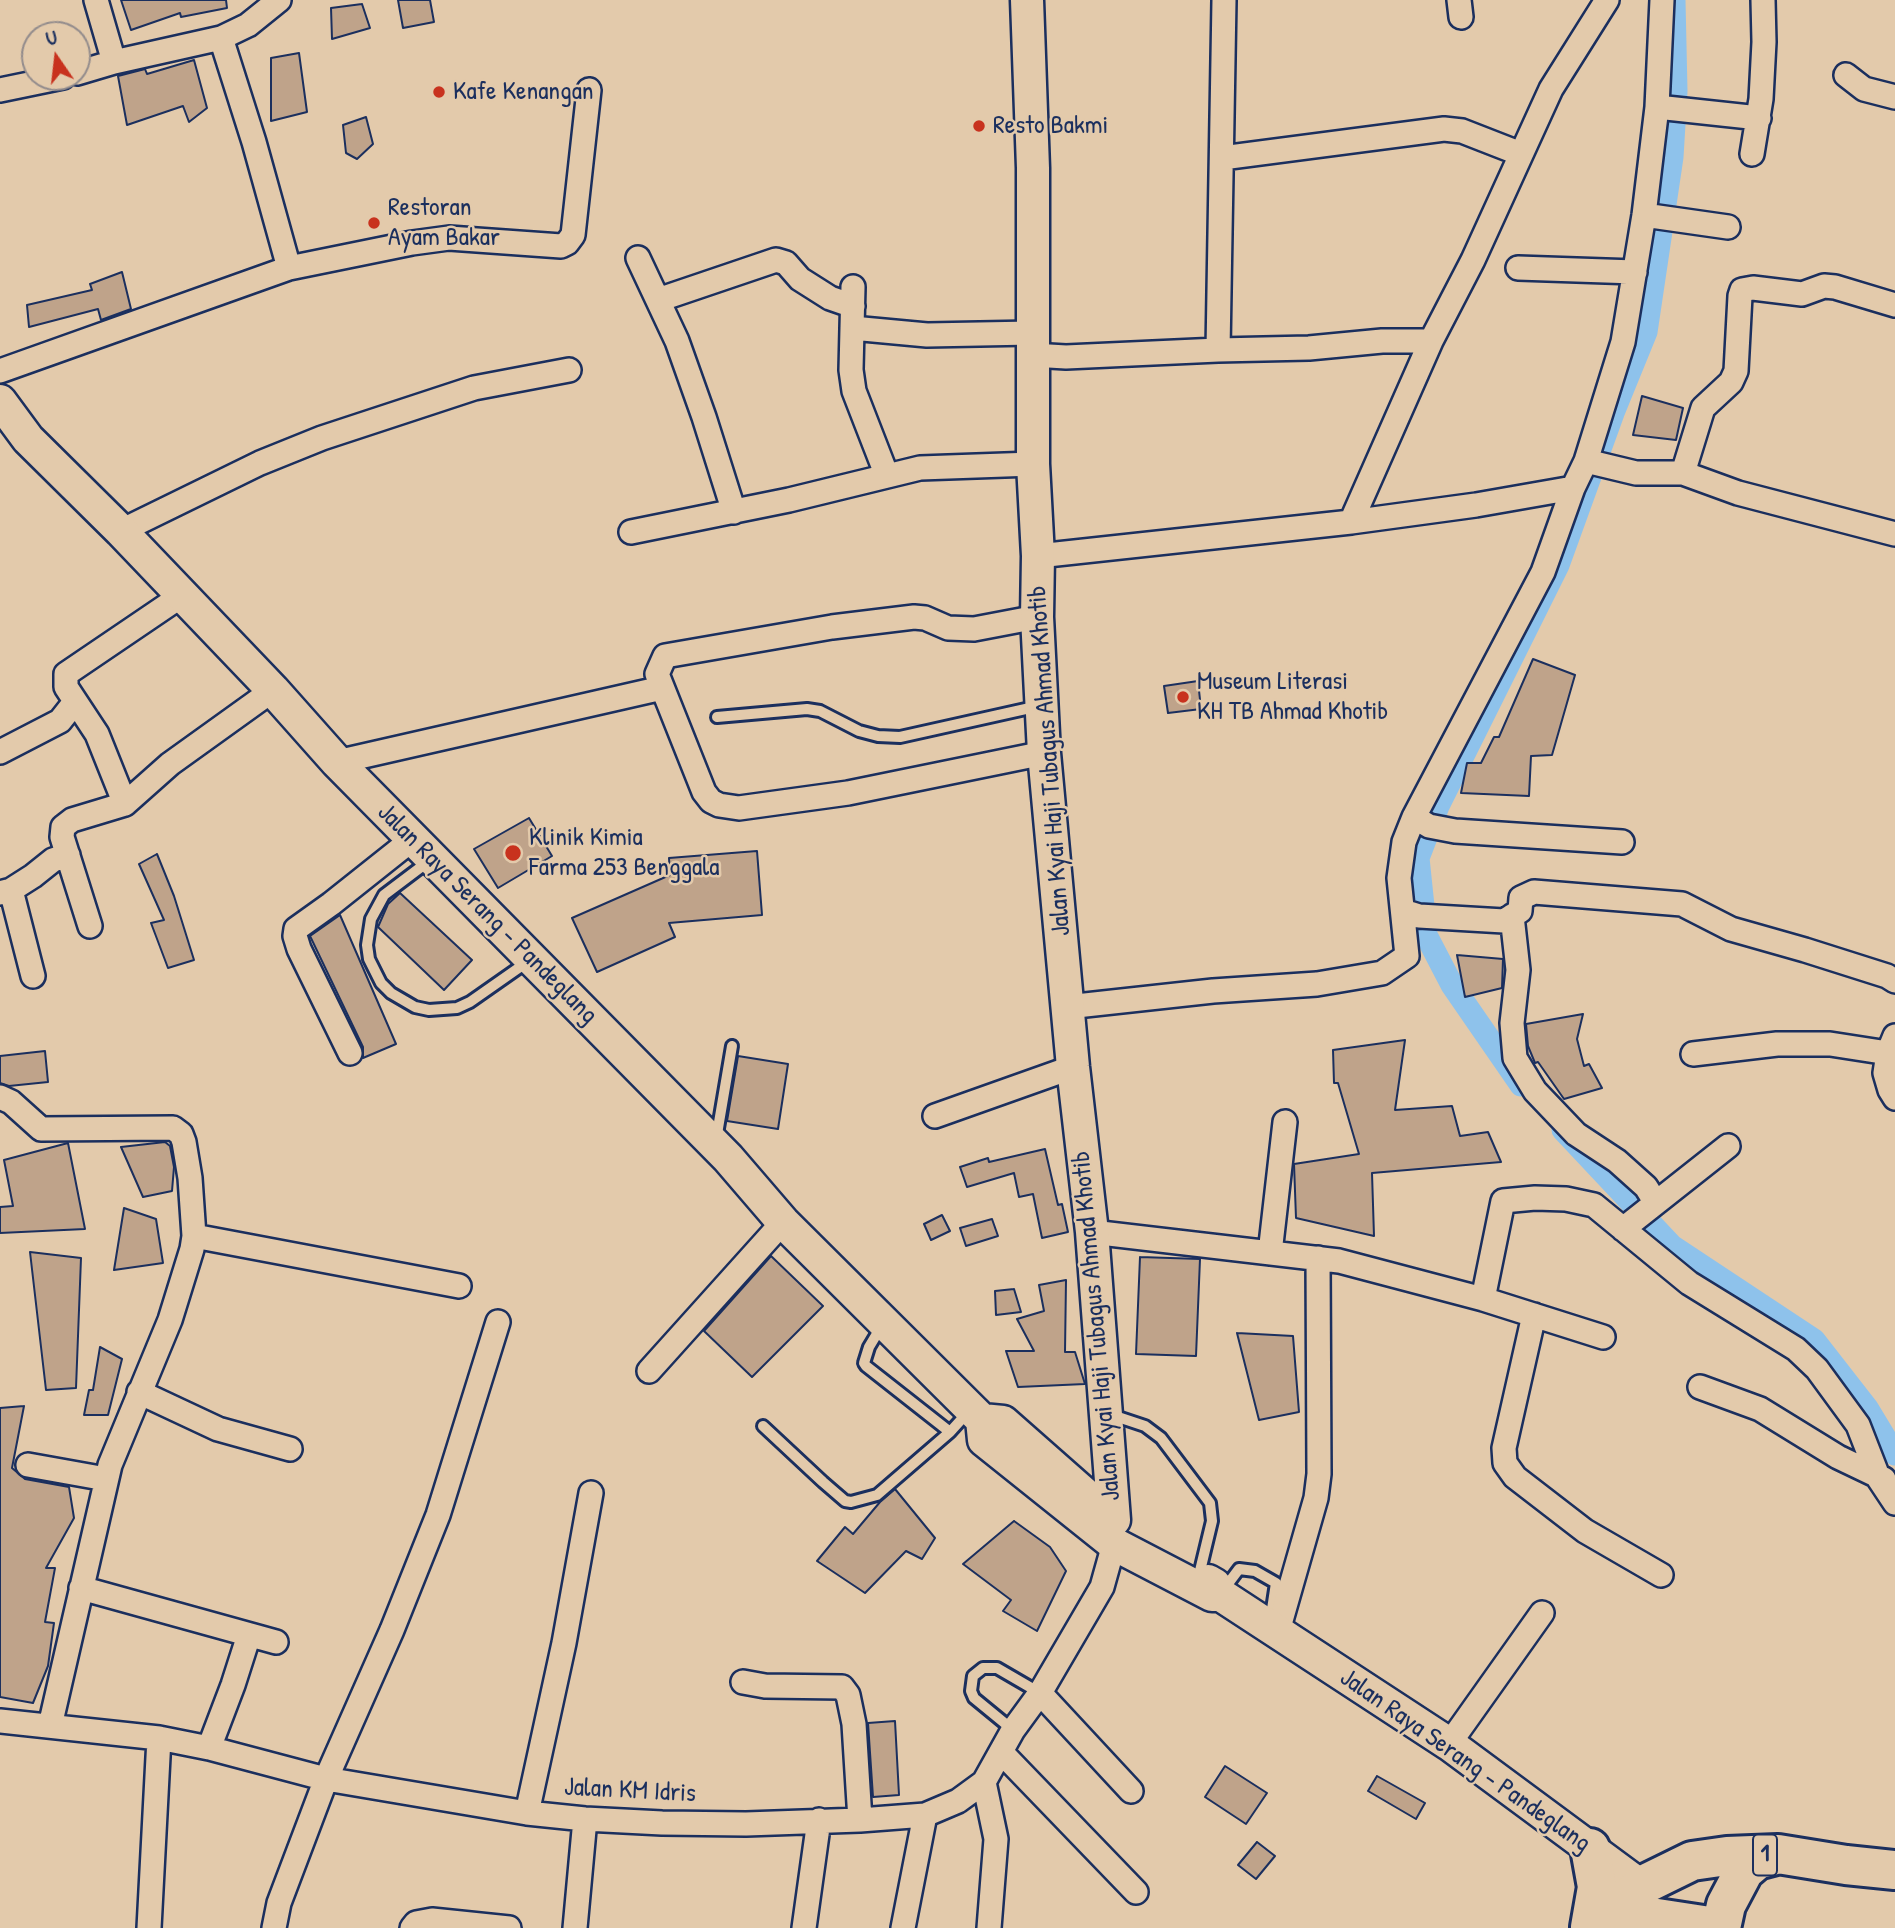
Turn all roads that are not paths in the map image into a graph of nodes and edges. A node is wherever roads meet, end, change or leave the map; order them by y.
1 (96, 0) edge
2 (279, 0) edge
3 (1027, 0) edge
4 (1224, 0) edge
5 (1608, 0) edge
6 (1662, 0) edge
7 (1763, 0) edge
8 (221, 38) junction
9 (114, 62) junction
10 (91, 69) edge
11 (1846, 75) dead end
12 (21, 86) edge
13 (0, 90) edge
14 (589, 90) dead end
15 (1895, 97) edge
16 (1669, 108) junction
17 (1759, 118) junction
18 (1521, 153) junction
19 (1752, 154) dead end
20 (1223, 158) junction
21 (1655, 217) junction
22 (1728, 227) dead end
23 (638, 258) dead end
24 (289, 268) junction
25 (1518, 268) dead end
26 (1635, 272) junction
27 (658, 300) junction
28 (1895, 305) edge
29 (852, 307) junction
30 (1431, 341) junction
31 (1032, 344) junction
32 (1218, 350) junction
33 (569, 370) dead end
34 (0, 371) edge
35 (0, 401) edge
36 (1589, 461) junction
37 (1033, 464) junction
38 (1683, 473) junction
39 (887, 476) junction
40 (1573, 488) junction
41 (733, 512) junction
42 (1351, 522) junction
43 (121, 531) junction
44 (631, 532) dead end
45 (1895, 534) edge
46 (1038, 556) junction
47 (181, 596) junction
48 (1037, 617) junction
49 (662, 688) junction
50 (273, 690) junction
51 (75, 702) junction
52 (1042, 705) junction
53 (717, 718) dead end
54 (0, 752) edge
55 (1044, 753) junction
56 (337, 762) junction
57 (125, 804) junction
58 (1421, 821) junction
59 (1622, 842) dead end
60 (423, 848) junction
61 (68, 855) junction
62 (5, 891) edge
63 (1411, 914) junction
64 (1512, 916) junction
65 (90, 926) dead end
66 (532, 958) junction
67 (33, 976) dead end
68 (1895, 981) edge
69 (1067, 1007) junction
70 (1892, 1045) edge
71 (732, 1046) dead end
72 (350, 1053) dead end
73 (1693, 1054) dead end
74 (1073, 1067) junction
75 (0, 1097) edge
76 (1895, 1098) edge
77 (935, 1116) dead end
78 (1285, 1122) dead end
79 (715, 1145) junction
80 (1728, 1146) dead end
81 (1653, 1206) junction
82 (783, 1222) junction
83 (1625, 1228) junction
84 (1092, 1232) junction
85 (194, 1236) junction
86 (1270, 1253) junction
87 (1318, 1258) junction
88 (459, 1286) dead end
89 (1483, 1299) junction
90 (1534, 1315) junction
91 (498, 1322) dead end
92 (884, 1322) junction
93 (1604, 1337) dead end
94 (649, 1371) dead end
95 (1700, 1387) dead end
96 (139, 1392) junction
97 (1106, 1413) junction
98 (968, 1420) junction
99 (763, 1426) dead end
100 (290, 1449) dead end
101 (28, 1465) dead end
102 (1886, 1478) edge
103 (106, 1479) junction
104 (591, 1493) dead end
105 (1895, 1503) edge
106 (1114, 1532) junction
107 (1661, 1575) dead end
108 (1210, 1585) junction
109 (81, 1588) junction
110 (1542, 1613) dead end
111 (1273, 1628) junction
112 (249, 1635) junction
113 (276, 1642) dead end
114 (743, 1682) dead end
115 (1040, 1693) junction
116 (0, 1721) edge
117 (50, 1726) junction
118 (1013, 1730) junction
119 (159, 1738) junction
120 (1449, 1744) junction
121 (209, 1748) junction
122 (1002, 1753) junction
123 (326, 1779) junction
124 (984, 1782) junction
125 (1131, 1791) dead end
126 (527, 1813) junction
127 (925, 1815) junction
128 (585, 1819) junction
129 (819, 1820) junction
130 (860, 1820) junction
131 (1590, 1848) junction
132 (1778, 1854) junction
133 (1895, 1870) edge
134 (1641, 1886) junction
135 (1136, 1892) dead end
136 (1594, 1927) edge
137 (1710, 1927) edge
138 (149, 1928) edge
139 (274, 1928) edge
140 (412, 1928) edge
141 (509, 1928) edge
142 (575, 1928) edge
143 (804, 1928) edge
144 (903, 1928) edge
145 (989, 1928) edge

1 - 9 street
2 - 8 street
3 - 31 main road, Jalan Kyai Haji Tubagus Ahmad Khotib
4 - 20 street
5 - 18 street
6 - 16 street
7 - 17 street
8 - 9 street
8 - 24 street
9 - 10 street
11 - 15 street
12 - 13 street
14 - 24 street
16 - 17 street
16 - 21 street
17 - 19 street
18 - 20 street
18 - 30 street
20 - 32 street
21 - 22 street
21 - 26 street
23 - 27 street
24 - 34 street
25 - 26 street
26 - 36 street
27 - 29 street
27 - 41 street
28 - 38 street
29 - 31 street
29 - 39 street
30 - 32 street
30 - 42 street
31 - 32 street
31 - 37 main road, Jalan Kyai Haji Tubagus Ahmad Khotib
33 - 43 street
35 - 43 main road, Jalan Raya Serang - Pandeglang
36 - 38 street
36 - 40 street
37 - 39 street
37 - 46 main road, Jalan Kyai Haji Tubagus Ahmad Khotib
38 - 45 street
39 - 41 street
40 - 42 street
40 - 58 street
41 - 44 street
42 - 46 street
43 - 47 main road, Jalan Raya Serang - Pandeglang
46 - 48 main road, Jalan Kyai Haji Tubagus Ahmad Khotib
47 - 50 main road, Jalan Raya Serang - Pandeglang
47 - 51 street
48 - 49 street
48 - 52 main road, Jalan Kyai Haji Tubagus Ahmad Khotib
49 - 55 street
49 - 56 street
50 - 56 main road, Jalan Raya Serang - Pandeglang
50 - 57 street
51 - 54 street
51 - 57 street
52 - 53 lane
52 - 55 main road, Jalan Kyai Haji Tubagus Ahmad Khotib
55 - 69 main road, Jalan Kyai Haji Tubagus Ahmad Khotib
56 - 60 main road, Jalan Raya Serang - Pandeglang
57 - 61 street
58 - 59 street
58 - 63 street
60 - 66 main road, Jalan Raya Serang - Pandeglang
60 - 66 lane
60 - 72 street
61 - 62 street
61 - 65 street
62 - 67 street
63 - 64 street
63 - 69 street
64 - 68 street
64 - 81 street
66 - 79 main road, Jalan Raya Serang - Pandeglang
69 - 74 main road, Jalan Kyai Haji Tubagus Ahmad Khotib
70 - 73 street
70 - 76 street
71 - 79 lane
74 - 77 street
74 - 84 main road, Jalan Kyai Haji Tubagus Ahmad Khotib
75 - 85 street
78 - 86 street
79 - 82 main road, Jalan Raya Serang - Pandeglang
80 - 81 street
81 - 83 street
82 - 92 main road, Jalan Raya Serang - Pandeglang
82 - 94 street
83 - 89 street
83 - 102 street
84 - 86 street
84 - 97 main road, Jalan Kyai Haji Tubagus Ahmad Khotib
85 - 88 street
85 - 96 street
86 - 87 street
87 - 89 street
87 - 111 street
89 - 90 street
90 - 93 street
90 - 107 street
91 - 123 street
92 - 98 main road, Jalan Raya Serang - Pandeglang
92 - 98 lane
95 - 102 street
96 - 100 street
96 - 103 street
97 - 106 main road, Jalan Kyai Haji Tubagus Ahmad Khotib
97 - 108 lane
98 - 99 lane
98 - 106 main road, Jalan Raya Serang - Pandeglang
101 - 103 street
102 - 105 street
103 - 109 street
104 - 126 street
106 - 108 main road, Jalan Raya Serang - Pandeglang
106 - 115 street, Jalan KM Idris
108 - 111 main road, Jalan Raya Serang - Pandeglang
109 - 112 street
109 - 117 street
110 - 120 street
111 - 120 main road, Jalan Raya Serang - Pandeglang
112 - 113 street
112 - 121 street
114 - 130 street
115 - 118 street, Jalan KM Idris
115 - 118 lane
115 - 125 street
116 - 117 street, Jalan KM Idris
117 - 119 street, Jalan KM Idris
118 - 122 street, Jalan KM Idris
119 - 121 street, Jalan KM Idris
119 - 138 street
120 - 131 main road, Jalan Raya Serang - Pandeglang
121 - 123 street, Jalan KM Idris
122 - 124 street, Jalan KM Idris
122 - 135 street
123 - 126 street, Jalan KM Idris
123 - 139 street
124 - 127 street, Jalan KM Idris
124 - 145 street
126 - 128 street, Jalan KM Idris
127 - 130 street, Jalan KM Idris
127 - 144 street
128 - 129 street, Jalan KM Idris
128 - 142 street
129 - 130 street, Jalan KM Idris
129 - 143 street
131 - 134 main road, Jalan Raya Serang - Pandeglang
131 - 136 highway
132 - 133 highway, 1
132 - 134 highway, 1
132 - 137 highway
134 - 136 highway
134 - 137 highway, Jalan Raya Serang - Pandeglang
136 - 137 highway
140 - 141 street

